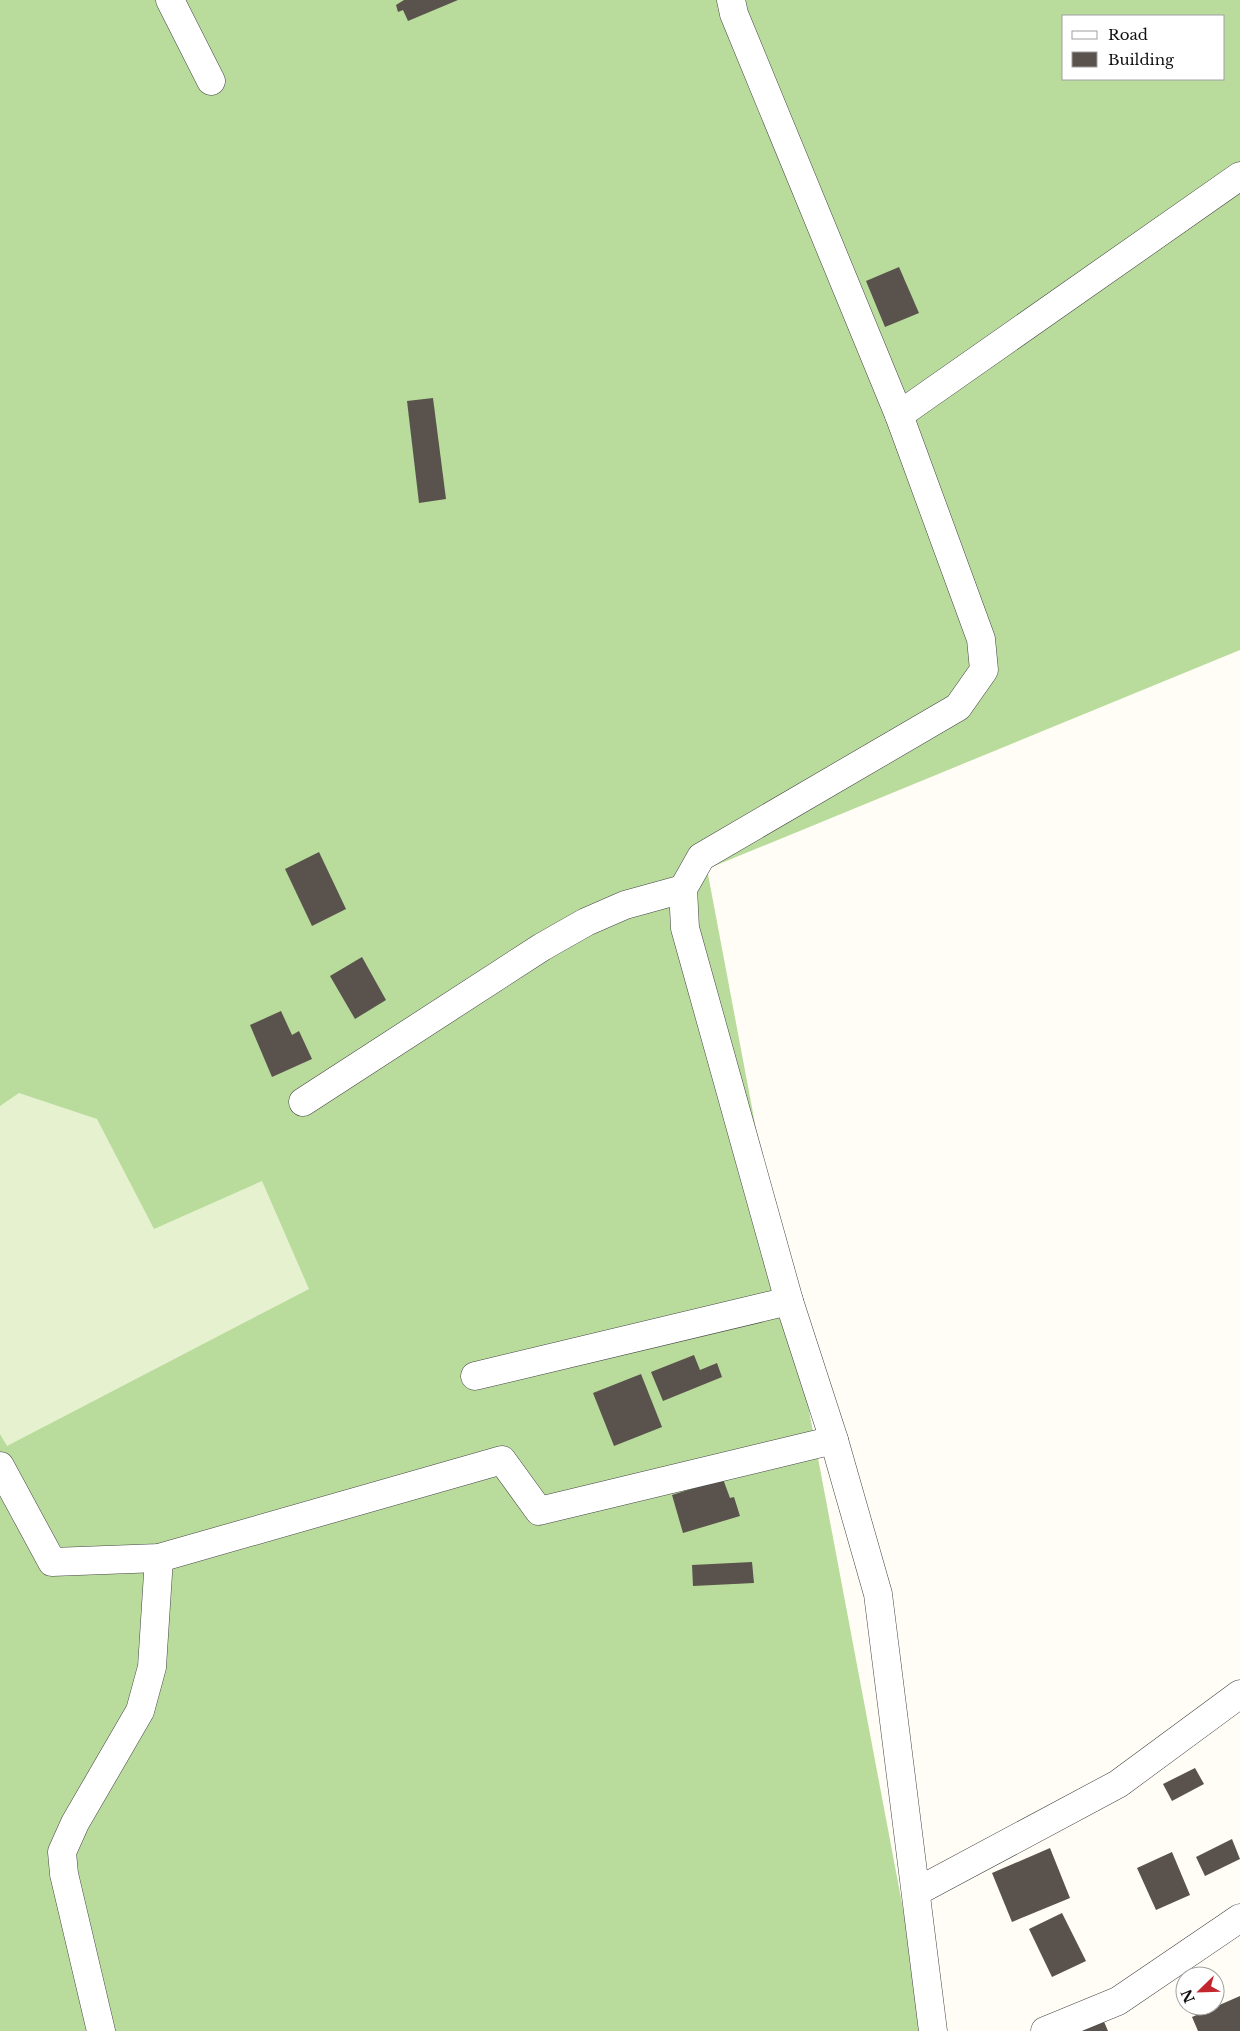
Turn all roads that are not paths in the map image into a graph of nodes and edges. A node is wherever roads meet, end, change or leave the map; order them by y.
1 (170, 0) edge
2 (731, 0) edge
3 (211, 81) dead end
4 (1240, 176) edge
5 (899, 415) junction
6 (683, 888) junction
7 (303, 1102) dead end
8 (789, 1301) junction
9 (475, 1376) dead end
10 (834, 1440) junction
11 (0, 1466) edge
12 (159, 1558) junction
13 (1240, 1694) edge
14 (916, 1892) junction
15 (1240, 1918) edge
16 (101, 2031) edge
17 (933, 2031) edge
18 (1045, 2031) edge

1 - 3 street
2 - 5 street
4 - 5 street
5 - 6 street
6 - 7 street
6 - 8 street
8 - 9 street
8 - 10 street
10 - 12 street
10 - 14 street
11 - 12 street
12 - 16 street
13 - 14 street
14 - 17 street
15 - 18 street

